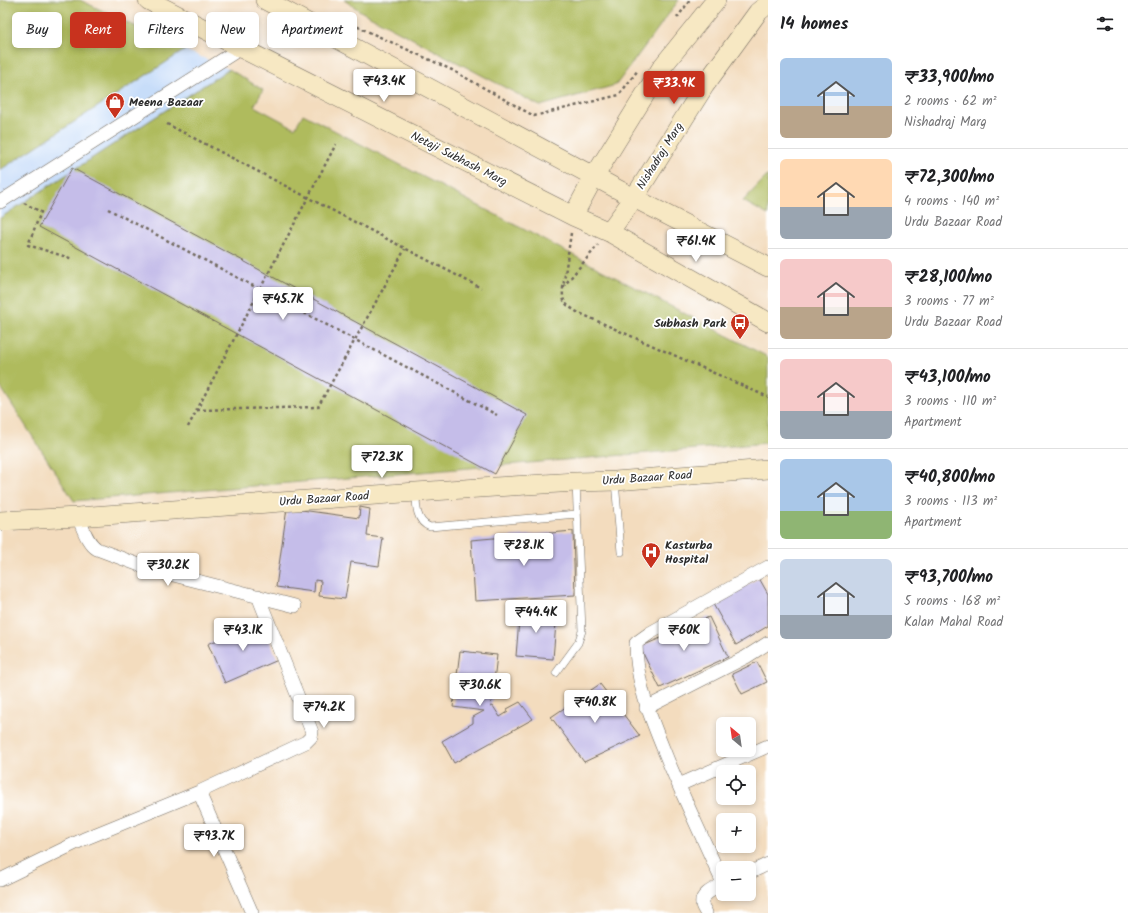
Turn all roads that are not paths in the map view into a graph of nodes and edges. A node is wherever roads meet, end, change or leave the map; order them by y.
1 (148, 0) edge
2 (265, 0) edge
3 (716, 0) edge
4 (763, 4) edge
5 (206, 30) edge
6 (240, 48) joint
7 (594, 177) junction
8 (5, 198) edge
9 (634, 198) junction
10 (574, 216) junction
11 (608, 232) junction
12 (768, 267) edge
13 (768, 322) edge
14 (768, 469) edge
15 (615, 481) junction
16 (576, 482) junction
17 (416, 492) junction
18 (577, 514) junction
19 (78, 517) junction
20 (0, 521) edge
21 (621, 552) dead end
22 (768, 567) edge
23 (258, 596) junction
24 (295, 606) dead end
25 (766, 649) edge
26 (556, 673) dead end
27 (646, 708) junction
28 (768, 746) edge
29 (679, 785) junction
30 (199, 792) junction
31 (768, 864) edge
32 (716, 868) edge
33 (756, 870) edge
34 (0, 880) edge
35 (716, 888) edge
36 (252, 913) edge
37 (706, 913) edge

1 - 5 main road, Netaji Subhash Marg
2 - 7 main road
3 - 7 main road
4 - 9 main road, Nishadraj Marg
6 - 8 street
6 - 10 main road, Netaji Subhash Marg
7 - 9 main road
7 - 10 main road
9 - 11 main road, Nishadraj Marg
9 - 12 main road
10 - 11 main road, Netaji Subhash Marg
11 - 13 main road, Netaji Subhash Marg
14 - 15 main road, Urdu Bazaar Road
15 - 16 main road, Urdu Bazaar Road
15 - 21 lane
16 - 17 main road, Urdu Bazaar Road
16 - 18 lane
17 - 18 lane
17 - 19 main road, Urdu Bazaar Road
18 - 26 lane
19 - 20 main road, Urdu Bazaar Road
19 - 23 street
22 - 27 street
23 - 24 street
23 - 30 street
25 - 27 street
27 - 29 street
28 - 29 street
29 - 32 street
30 - 34 street
30 - 36 street
31 - 33 street
35 - 37 street

